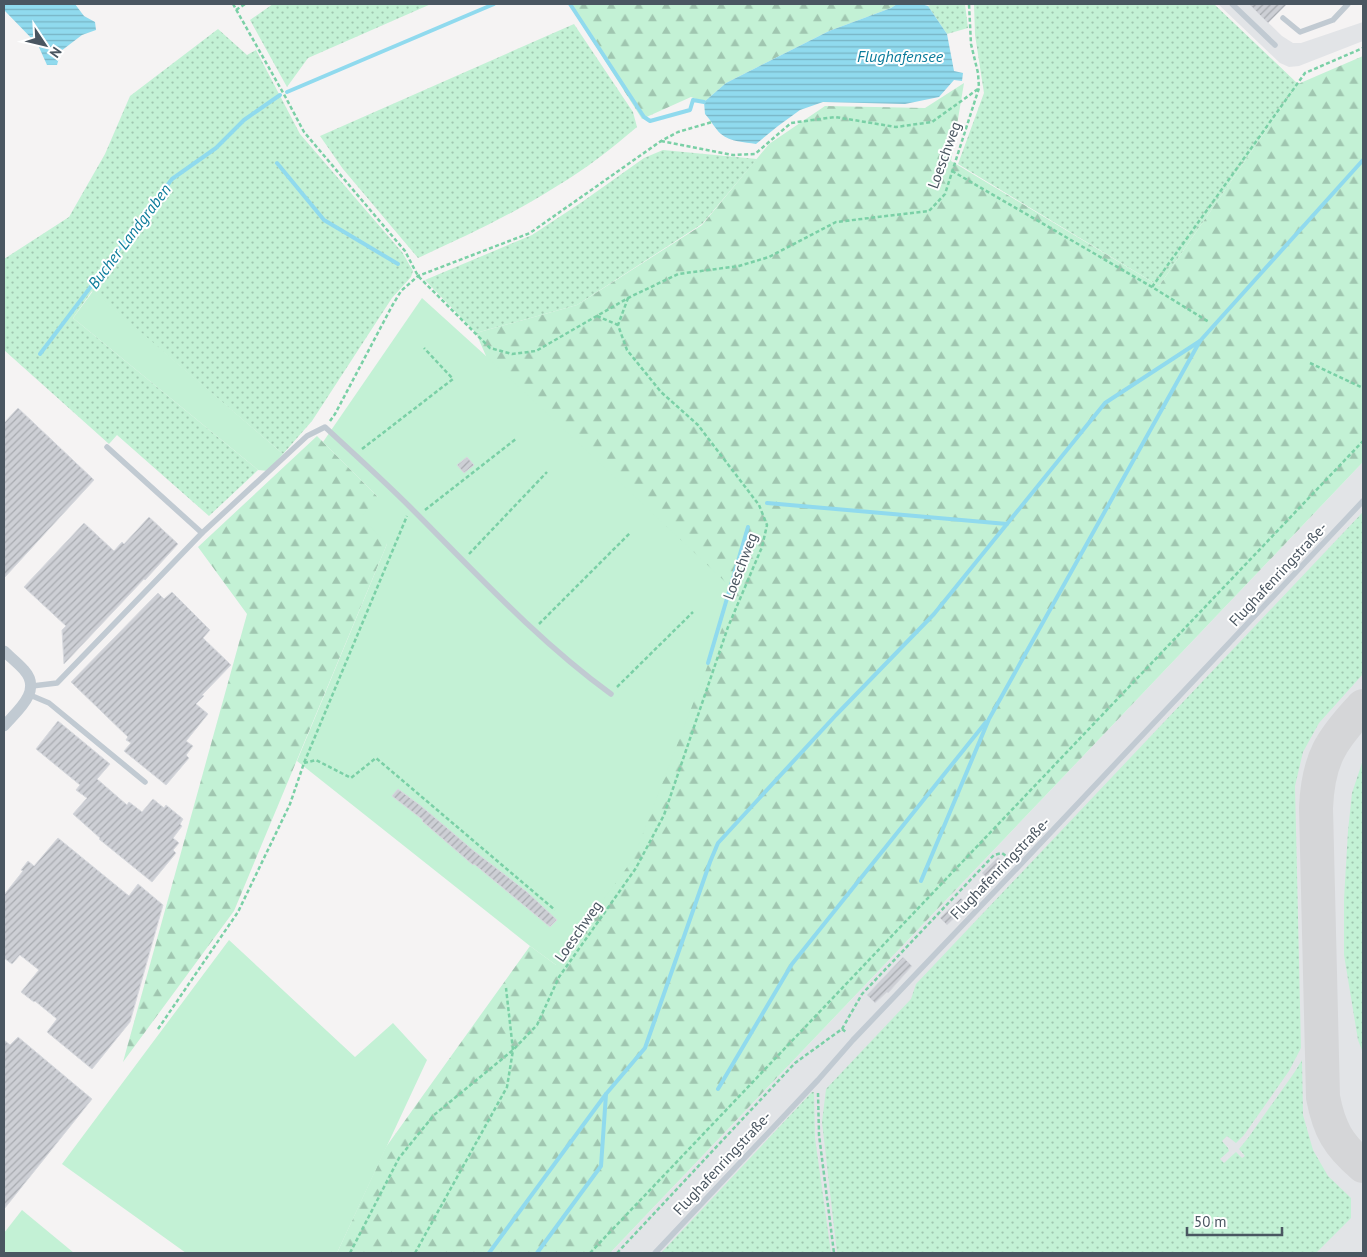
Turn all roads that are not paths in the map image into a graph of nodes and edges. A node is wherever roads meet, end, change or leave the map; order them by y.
1 (1232, 4) edge
2 (1348, 4) edge
3 (1283, 18) dead end
4 (1276, 45) dead end
5 (107, 447) dead end
6 (1363, 501) edge
7 (202, 533) junction
8 (4, 651) edge
9 (31, 690) junction
10 (611, 694) road end
11 (4, 726) edge
12 (145, 782) dead end
13 (655, 1253) edge

1 - 4 lane
2 - 3 lane
5 - 7 lane
6 - 13 lane, Flughafenringstraße-
7 - 9 lane
7 - 10 lane
8 - 9 street
9 - 11 street
9 - 12 lane

